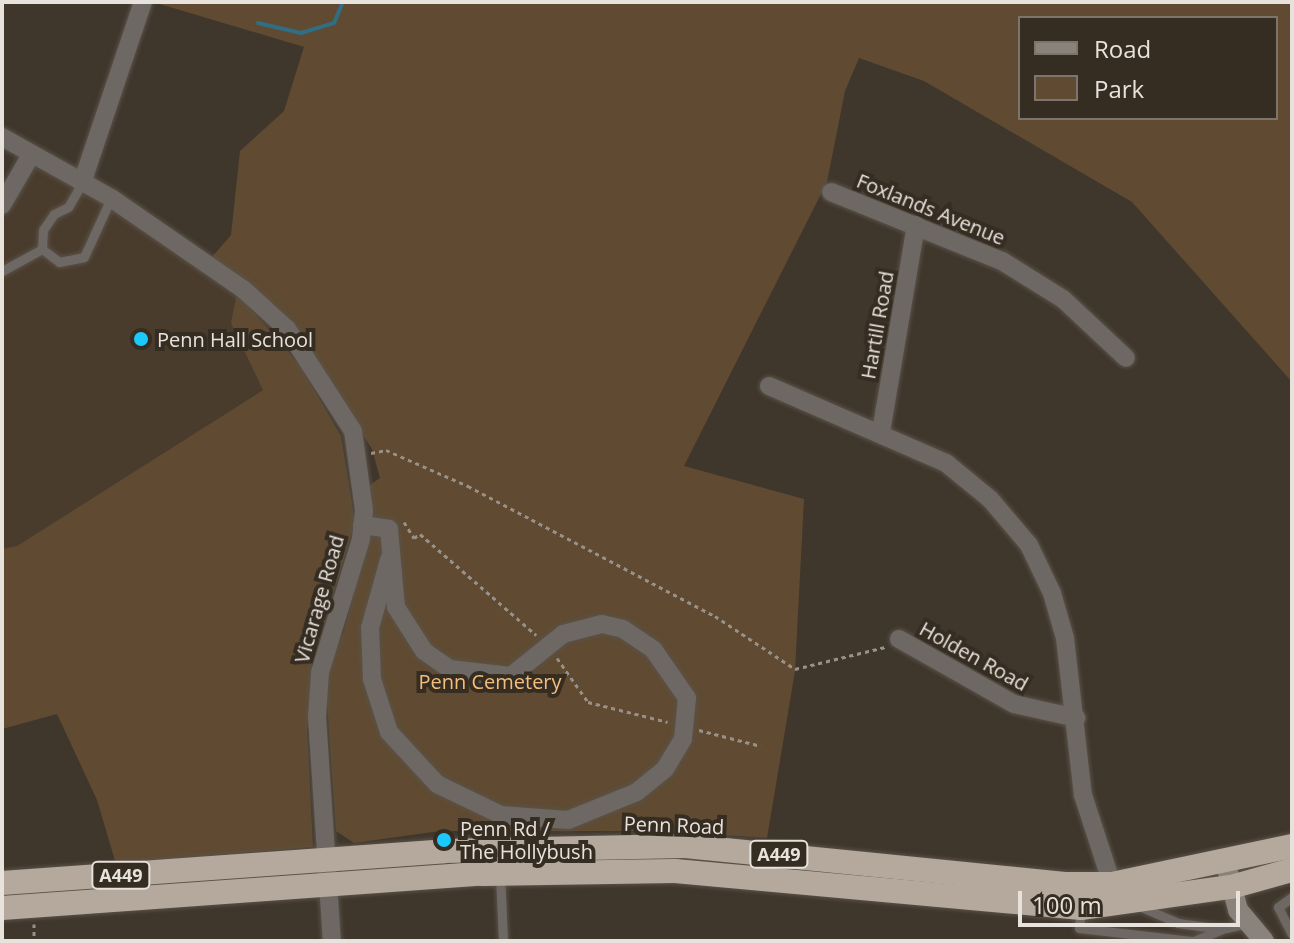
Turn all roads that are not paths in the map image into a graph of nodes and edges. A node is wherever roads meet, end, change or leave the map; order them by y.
1 (143, 2) edge
2 (2, 137) edge
3 (31, 155) junction
4 (82, 183) junction
5 (831, 192) dead end
6 (111, 198) junction
7 (2, 205) edge
8 (916, 225) junction
9 (42, 249) junction
10 (2, 271) edge
11 (1126, 358) dead end
12 (769, 386) dead end
13 (881, 432) junction
14 (362, 525) junction
15 (389, 560) junction
16 (899, 639) road end
17 (1076, 718) junction
18 (1292, 846) edge
19 (1225, 861) junction
20 (1292, 870) edge
21 (331, 872) junction
22 (500, 874) junction
23 (2, 883) edge
24 (1112, 884) junction
25 (1231, 887) junction
26 (1292, 897) edge
27 (1132, 904) junction
28 (2, 908) edge
29 (1080, 918) junction
30 (1247, 923) junction
31 (1222, 929) junction
32 (1292, 934) edge
33 (332, 941) edge
34 (503, 941) edge
35 (1078, 941) edge
36 (1193, 941) edge
37 (1264, 941) edge

1 - 4 street
2 - 3 street, Vicarage Road
3 - 4 street, Vicarage Road
3 - 7 street
4 - 6 street, Vicarage Road
4 - 9 lane
5 - 8 street, Foxlands Avenue
6 - 9 lane
6 - 14 street, Vicarage Road
8 - 11 street, Foxlands Avenue
8 - 13 street, Hartill Road
9 - 10 lane
12 - 13 street
13 - 17 street
14 - 15 street
14 - 21 street, Vicarage Road
15 - 15 street
16 - 17 street, Holden Road
17 - 24 street
18 - 19 highway, Penn Road / A449
19 - 24 highway, Penn Road / A449
19 - 25 street
20 - 25 highway, Penn Road / A449
21 - 22 highway, Penn Road / A449
21 - 23 highway, Penn Road / A449
21 - 24 highway, Penn Road / A449
21 - 28 highway, Penn Road / A449
21 - 33 street, Vicarage Road
22 - 29 highway, Penn Road / A449
22 - 34 lane
25 - 27 highway, Penn Road / A449
25 - 30 street
26 - 32 lane
27 - 29 highway, Penn Road / A449
27 - 31 lane
29 - 35 lane
29 - 36 lane
30 - 31 lane
30 - 37 street
31 - 36 lane

